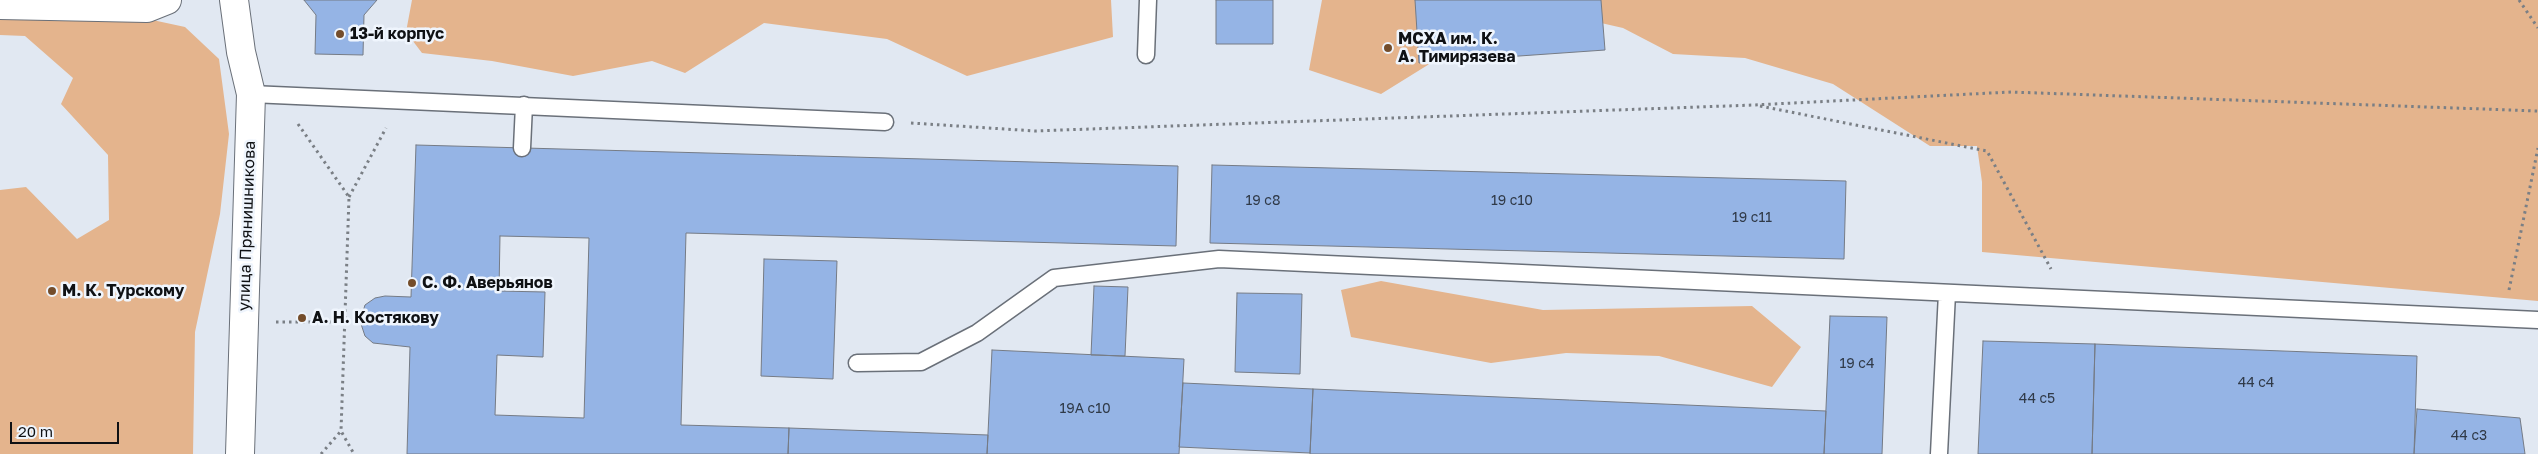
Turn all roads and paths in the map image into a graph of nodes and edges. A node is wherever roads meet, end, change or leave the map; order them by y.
1 (167, 0) edge
2 (234, 0) edge
3 (1148, 0) edge
4 (2519, 0) edge
5 (0, 5) edge
6 (2538, 28) edge
7 (1146, 55) dead end
8 (251, 94) junction
9 (278, 95) junction
10 (524, 105) junction
11 (1754, 105) junction
12 (2538, 111) edge
13 (390, 119) dead end
14 (885, 122) joint
15 (522, 148) dead end
16 (2538, 148) edge
17 (349, 197) junction
18 (1947, 292) junction
19 (2067, 298) junction
20 (2503, 318) junction
21 (2538, 320) edge
22 (271, 322) dead end
23 (345, 322) junction
24 (857, 363) dead end
25 (341, 431) junction
26 (240, 454) edge
27 (321, 454) edge
28 (354, 454) edge
29 (1939, 454) edge

1 - 5 street
2 - 8 street, улица Прянишникова
3 - 7 lane
4 - 6 path
8 - 9 lane
8 - 26 street, улица Прянишникова
9 - 10 lane
9 - 17 path
10 - 14 lane
10 - 15 lane
11 - 12 path
11 - 14 path
11 - 19 path
13 - 17 path
16 - 20 path
17 - 23 path
18 - 19 lane
18 - 24 lane
18 - 29 lane
19 - 20 lane
20 - 21 lane
22 - 23 path
23 - 25 path
25 - 27 path
25 - 28 path

